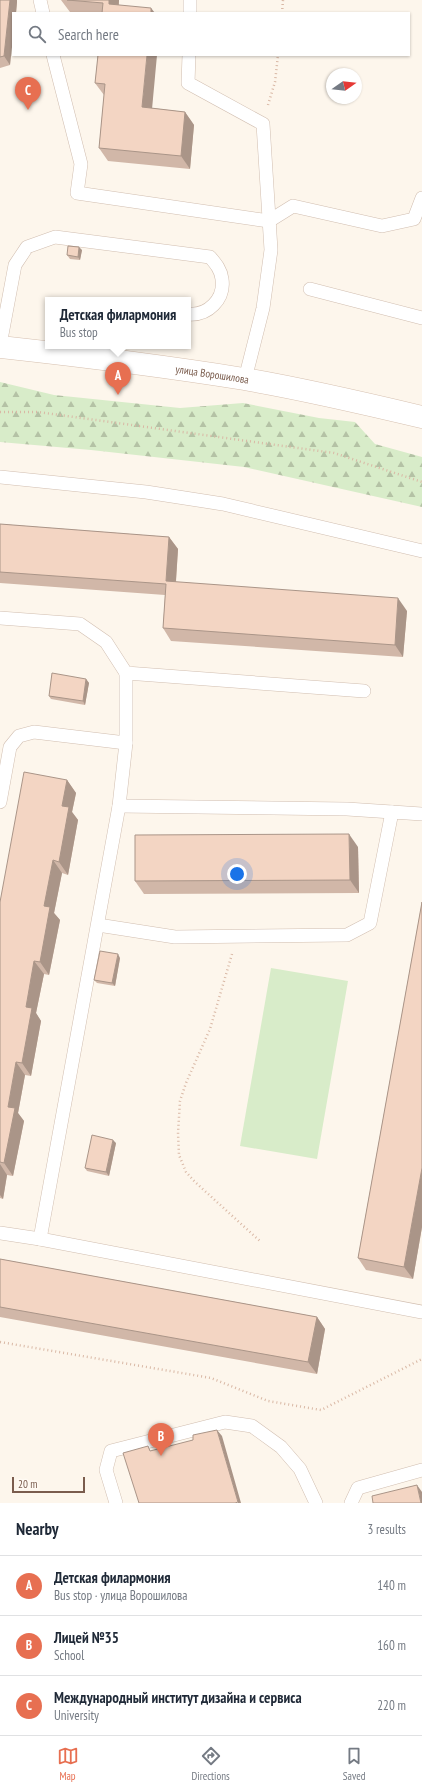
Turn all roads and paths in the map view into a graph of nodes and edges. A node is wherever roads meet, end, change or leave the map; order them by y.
1 (40, 0) edge
2 (190, 0) edge
3 (283, 0) edge
4 (43, 12) edge
5 (190, 12) edge
6 (282, 12) edge
7 (54, 56) edge
8 (189, 56) edge
9 (278, 56) edge
10 (263, 124) junction
11 (422, 198) edge
12 (269, 221) junction
13 (418, 221) edge
14 (310, 289) dead end
15 (191, 314) edge
16 (422, 318) edge
17 (0, 346) edge
18 (245, 379) junction
19 (0, 412) edge
20 (422, 417) edge
21 (0, 477) edge
22 (422, 482) edge
23 (422, 551) edge
24 (0, 618) edge
25 (126, 673) junction
26 (364, 691) dead end
27 (126, 743) junction
28 (0, 802) edge
29 (119, 806) junction
30 (392, 812) junction
31 (422, 814) edge
32 (98, 925) junction
33 (237, 936) junction
34 (0, 1233) edge
35 (40, 1239) junction
36 (261, 1242) dead end
37 (422, 1312) edge
38 (0, 1342) edge
39 (422, 1359) edge
40 (422, 1470) edge
41 (116, 1503) edge
42 (316, 1503) edge
43 (351, 1503) edge

1 - 4 lane
2 - 5 lane
3 - 6 path
7 - 12 lane
8 - 10 lane
9 - 10 path
10 - 12 lane
11 - 13 lane
12 - 13 lane
12 - 18 lane
14 - 16 lane
15 - 17 lane
17 - 18 street, улица Ворошилова
18 - 20 street, улица Ворошилова
19 - 22 path
21 - 23 lane
24 - 25 lane
25 - 26 lane
25 - 27 lane
27 - 28 lane
27 - 29 lane
29 - 30 lane
29 - 32 lane
30 - 31 lane
30 - 33 lane
32 - 33 lane
32 - 35 lane
33 - 36 path
34 - 35 lane
35 - 37 lane
38 - 39 path
40 - 43 lane
41 - 42 lane

